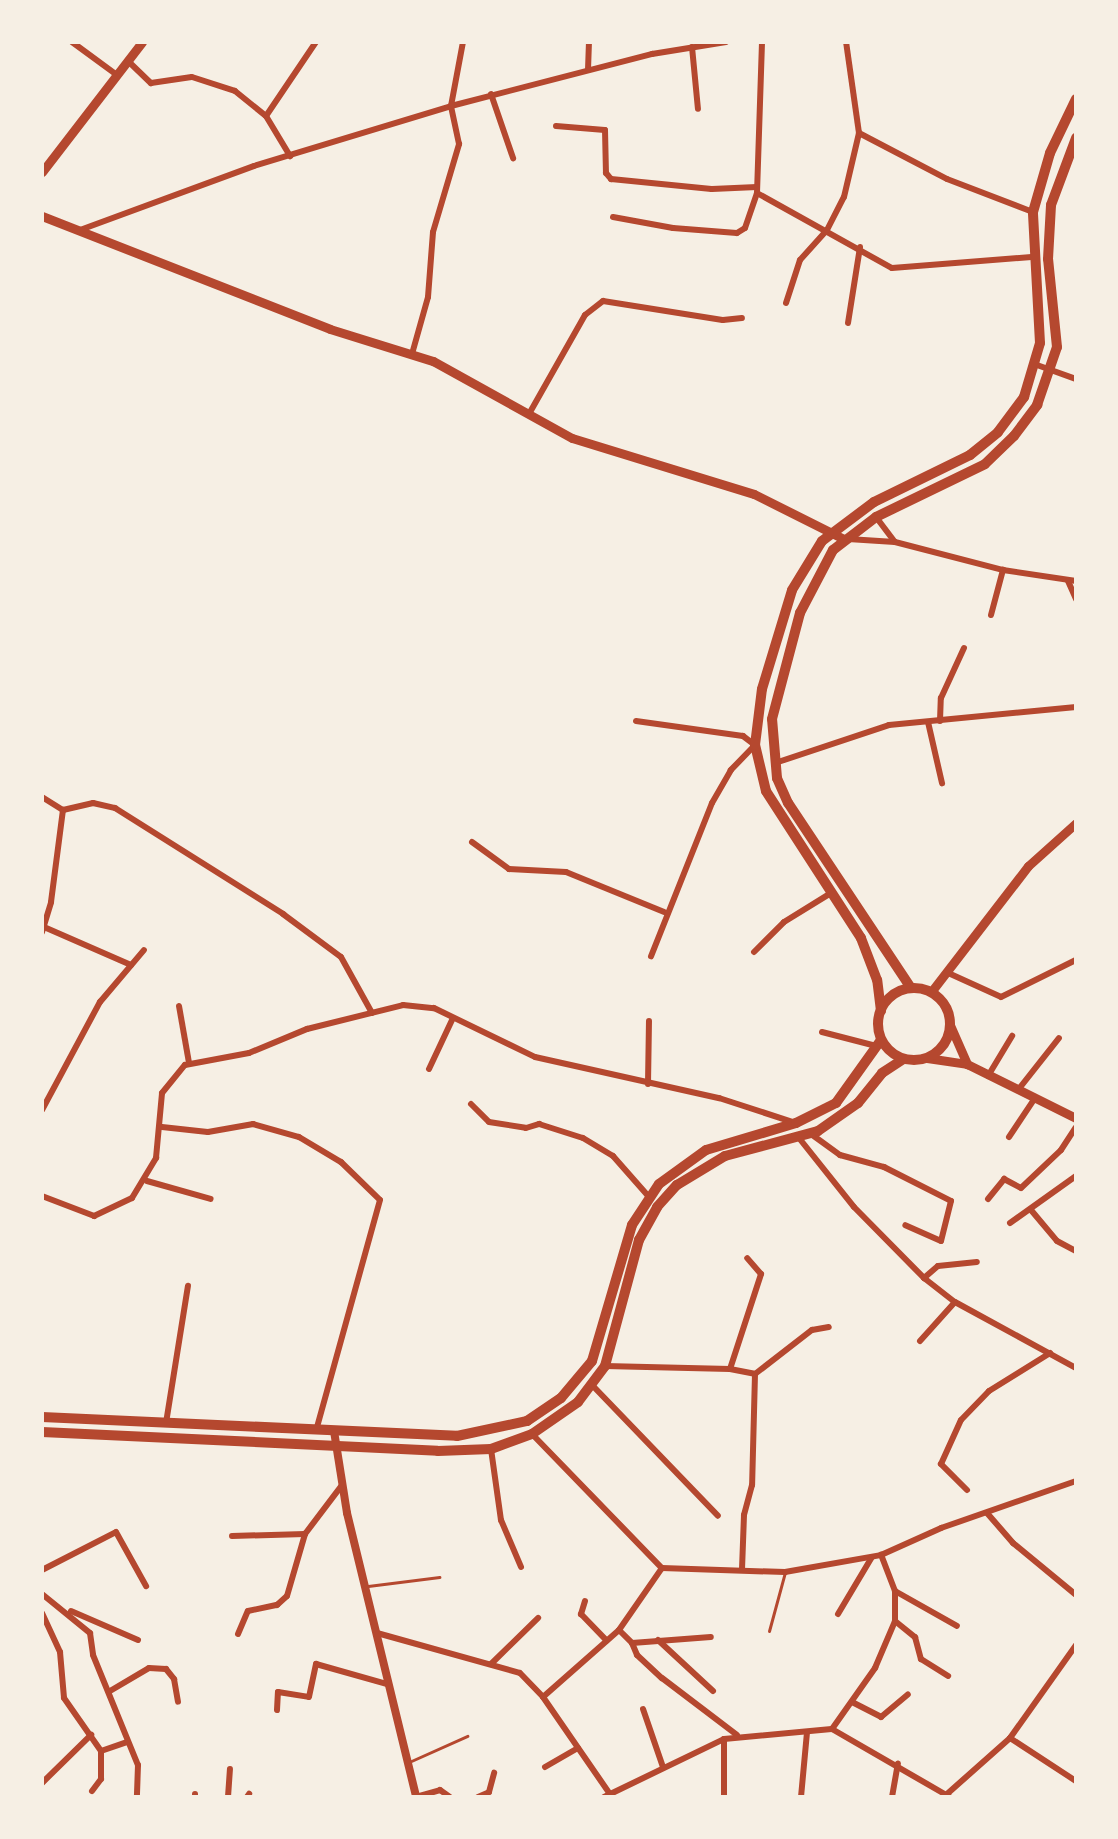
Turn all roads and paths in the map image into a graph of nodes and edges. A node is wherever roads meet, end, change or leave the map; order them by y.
1 (72, 42) edge
2 (142, 42) edge
3 (316, 42) edge
4 (463, 42) edge
5 (589, 42) edge
6 (726, 42) edge
7 (762, 42) edge
8 (846, 42) edge
9 (692, 47) junction
10 (128, 61) junction
11 (588, 70) junction
12 (117, 75) junction
13 (491, 94) junction
14 (1076, 99) edge
15 (451, 106) junction
16 (698, 109) dead end
17 (266, 116) junction
18 (556, 126) dead end
19 (859, 133) junction
20 (1076, 138) edge
21 (290, 156) junction
22 (513, 158) dead end
23 (42, 172) edge
24 (757, 190) junction
25 (1033, 212) junction
26 (42, 216) edge
27 (613, 217) dead end
28 (80, 230) junction
29 (827, 230) junction
30 (860, 247) junction
31 (1032, 257) junction
32 (786, 303) dead end
33 (742, 318) dead end
34 (848, 323) dead end
35 (412, 354) junction
36 (1037, 365) junction
37 (1052, 371) junction
38 (1076, 379) edge
39 (529, 414) junction
40 (876, 517) junction
41 (832, 531) junction
42 (844, 539) junction
43 (895, 542) junction
44 (1003, 570) junction
45 (1072, 581) edge
46 (1076, 599) edge
47 (991, 615) dead end
48 (964, 648) dead end
49 (1076, 707) edge
50 (636, 721) dead end
51 (940, 721) junction
52 (928, 722) junction
53 (755, 745) junction
54 (775, 764) junction
55 (942, 783) dead end
56 (42, 797) edge
57 (63, 810) junction
58 (1076, 823) edge
59 (472, 842) dead end
60 (831, 893) junction
61 (664, 912) junction
62 (43, 930) edge
63 (144, 950) dead end
64 (754, 952) dead end
65 (651, 956) dead end
66 (1076, 960) edge
67 (131, 965) junction
68 (943, 971) junction
69 (911, 988) junction
70 (931, 992) junction
71 (179, 1006) dead end
72 (881, 1011) junction
73 (372, 1013) junction
74 (453, 1018) junction
75 (649, 1021) dead end
76 (950, 1025) junction
77 (822, 1032) dead end
78 (1012, 1036) dead end
79 (1059, 1038) dead end
80 (878, 1043) junction
81 (927, 1058) junction
82 (902, 1060) junction
83 (189, 1063) junction
84 (967, 1064) junction
85 (429, 1069) dead end
86 (988, 1076) junction
87 (648, 1084) junction
88 (1018, 1090) junction
89 (1035, 1098) junction
90 (471, 1104) dead end
91 (42, 1110) edge
92 (1076, 1118) edge
93 (796, 1123) junction
94 (162, 1127) junction
95 (1076, 1127) edge
96 (811, 1134) junction
97 (1009, 1137) dead end
98 (799, 1138) junction
99 (1076, 1176) edge
100 (147, 1181) junction
101 (42, 1196) edge
102 (649, 1197) junction
103 (211, 1199) dead end
104 (988, 1199) dead end
105 (1031, 1210) junction
106 (1010, 1223) dead end
107 (905, 1225) dead end
108 (1076, 1251) edge
109 (747, 1258) dead end
110 (977, 1262) dead end
111 (924, 1278) junction
112 (188, 1286) dead end
113 (955, 1302) junction
114 (829, 1327) dead end
115 (920, 1341) dead end
116 (1050, 1353) junction
117 (605, 1366) junction
118 (1076, 1368) edge
119 (730, 1369) junction
120 (756, 1377) junction
121 (593, 1386) junction
122 (42, 1417) edge
123 (166, 1423) junction
124 (316, 1430) junction
125 (334, 1431) junction
126 (42, 1432) edge
127 (532, 1434) junction
128 (335, 1445) junction
129 (491, 1449) junction
130 (1076, 1481) edge
131 (342, 1485) junction
132 (967, 1490) dead end
133 (987, 1513) junction
134 (718, 1516) dead end
135 (305, 1534) junction
136 (232, 1536) dead end
137 (881, 1555) junction
138 (872, 1557) junction
139 (521, 1567) dead end
140 (662, 1568) junction
141 (742, 1569) junction
142 (42, 1570) edge
143 (785, 1572) junction
144 (439, 1577) dead end
145 (146, 1586) dead end
146 (365, 1586) junction
147 (895, 1591) junction
148 (42, 1594) edge
149 (1076, 1595) edge
150 (585, 1601) dead end
151 (68, 1610) junction
152 (42, 1613) edge
153 (838, 1614) dead end
154 (538, 1618) dead end
155 (895, 1621) junction
156 (957, 1626) dead end
157 (619, 1630) junction
158 (769, 1631) dead end
159 (377, 1633) junction
160 (238, 1634) dead end
161 (711, 1637) dead end
162 (138, 1640) dead end
163 (658, 1640) junction
164 (607, 1641) junction
165 (632, 1643) junction
166 (1076, 1645) edge
167 (491, 1664) junction
168 (948, 1676) dead end
169 (387, 1684) junction
170 (110, 1691) junction
171 (713, 1691) dead end
172 (908, 1694) dead end
173 (543, 1697) junction
174 (178, 1702) dead end
175 (852, 1702) junction
176 (643, 1709) dead end
177 (277, 1710) dead end
178 (832, 1729) junction
179 (807, 1732) junction
180 (91, 1735) junction
181 (737, 1735) junction
182 (467, 1736) dead end
183 (1010, 1738) junction
184 (724, 1739) junction
185 (127, 1742) junction
186 (578, 1748) junction
187 (101, 1751) junction
188 (407, 1763) junction
189 (898, 1764) junction
190 (545, 1767) dead end
191 (663, 1767) junction
192 (230, 1769) dead end
193 (494, 1773) dead end
194 (1076, 1781) edge
195 (42, 1783) edge
196 (92, 1791) dead end
197 (609, 1796) edge
198 (948, 1796) edge
199 (137, 1797) edge
200 (228, 1797) edge
201 (416, 1797) edge
202 (450, 1797) edge
203 (478, 1797) edge
204 (724, 1797) edge
205 (801, 1797) edge
206 (892, 1797) edge

1 - 12 street
2 - 10 main road
3 - 17 street
4 - 15 street
5 - 11 street
6 - 9 street
7 - 24 street
8 - 19 street
9 - 11 street
9 - 16 street
10 - 12 main road
10 - 17 street
11 - 13 street
12 - 23 main road
13 - 15 street
13 - 22 street
14 - 25 main road
15 - 21 street
15 - 35 street
17 - 21 street
18 - 24 street
19 - 25 street
19 - 29 street
20 - 37 main road
21 - 28 street
24 - 27 street
24 - 29 street
25 - 31 main road
26 - 28 main road
28 - 35 main road
29 - 30 street
29 - 32 street
30 - 31 street
30 - 34 street
31 - 36 main road
33 - 39 street
35 - 39 main road
36 - 37 street
36 - 41 main road
37 - 38 street
37 - 40 main road
39 - 41 main road
40 - 42 main road
40 - 43 street
41 - 42 main road
41 - 53 main road
42 - 43 street
42 - 54 main road
43 - 44 street
44 - 45 street
44 - 47 street
45 - 46 street
48 - 51 street
49 - 51 street
50 - 53 street
51 - 52 street
52 - 54 street
52 - 55 street
53 - 60 main road
53 - 61 street
54 - 69 main road
56 - 57 street
57 - 62 street
57 - 73 street
58 - 68 main road
59 - 61 street
60 - 64 street
60 - 72 main road
61 - 65 street
62 - 67 street
63 - 67 street
66 - 68 street
67 - 91 street
68 - 70 main road
69 - 70 main road
69 - 72 main road
70 - 76 main road
71 - 83 street
72 - 80 main road
73 - 74 street
73 - 83 street
74 - 85 street
74 - 87 street
75 - 87 street
76 - 81 main road
76 - 84 main road
77 - 80 street
78 - 86 street
79 - 88 street
80 - 82 main road
80 - 93 main road
81 - 82 main road
81 - 84 main road
82 - 96 main road
83 - 94 street
84 - 86 main road
86 - 88 main road
87 - 93 street
88 - 89 main road
89 - 92 main road
89 - 97 street
90 - 102 street
93 - 102 main road
94 - 100 street
94 - 124 street
95 - 104 street
96 - 98 main road
96 - 107 street
98 - 111 street
98 - 117 main road
99 - 105 street
100 - 101 street
100 - 103 street
102 - 125 main road
105 - 106 street
105 - 108 street
109 - 119 street
110 - 111 street
111 - 113 street
112 - 123 street
113 - 115 street
113 - 116 street
114 - 120 street
116 - 118 street
116 - 132 street
117 - 119 street
117 - 121 main road
119 - 120 street
120 - 141 street
121 - 127 main road
121 - 134 street
122 - 123 main road
123 - 124 main road
124 - 125 main road
125 - 128 street
126 - 128 main road
127 - 129 main road
127 - 140 street
128 - 129 main road
128 - 131 street
129 - 139 street
130 - 133 street
131 - 135 street
131 - 146 street
133 - 137 street
133 - 149 street
135 - 136 street
135 - 160 street
137 - 138 street
137 - 147 street
138 - 143 street
138 - 153 street
140 - 141 street
140 - 157 street
141 - 143 street
142 - 145 street
143 - 158 lane
144 - 146 lane
146 - 159 street
147 - 155 street
147 - 156 street
148 - 151 street
150 - 164 street
151 - 162 street
151 - 170 street
152 - 180 street
154 - 167 street
155 - 168 street
155 - 175 street
157 - 164 street
157 - 165 street
159 - 167 street
159 - 169 street
161 - 163 street
163 - 165 street
163 - 171 street
164 - 173 street
165 - 181 street
166 - 183 street
167 - 173 street
169 - 177 street
169 - 188 street
170 - 174 street
170 - 185 street
172 - 175 street
173 - 186 street
175 - 178 street
176 - 191 street
178 - 179 street
178 - 189 street
179 - 181 street
179 - 205 street
180 - 187 street
180 - 195 street
181 - 184 street
182 - 188 lane
183 - 194 street
183 - 198 street
184 - 191 street
184 - 204 street
185 - 187 street
185 - 199 street
186 - 190 street
186 - 197 street
187 - 196 street
188 - 201 street
189 - 198 street
189 - 206 street
191 - 197 street
192 - 200 street
193 - 203 street
201 - 202 street

